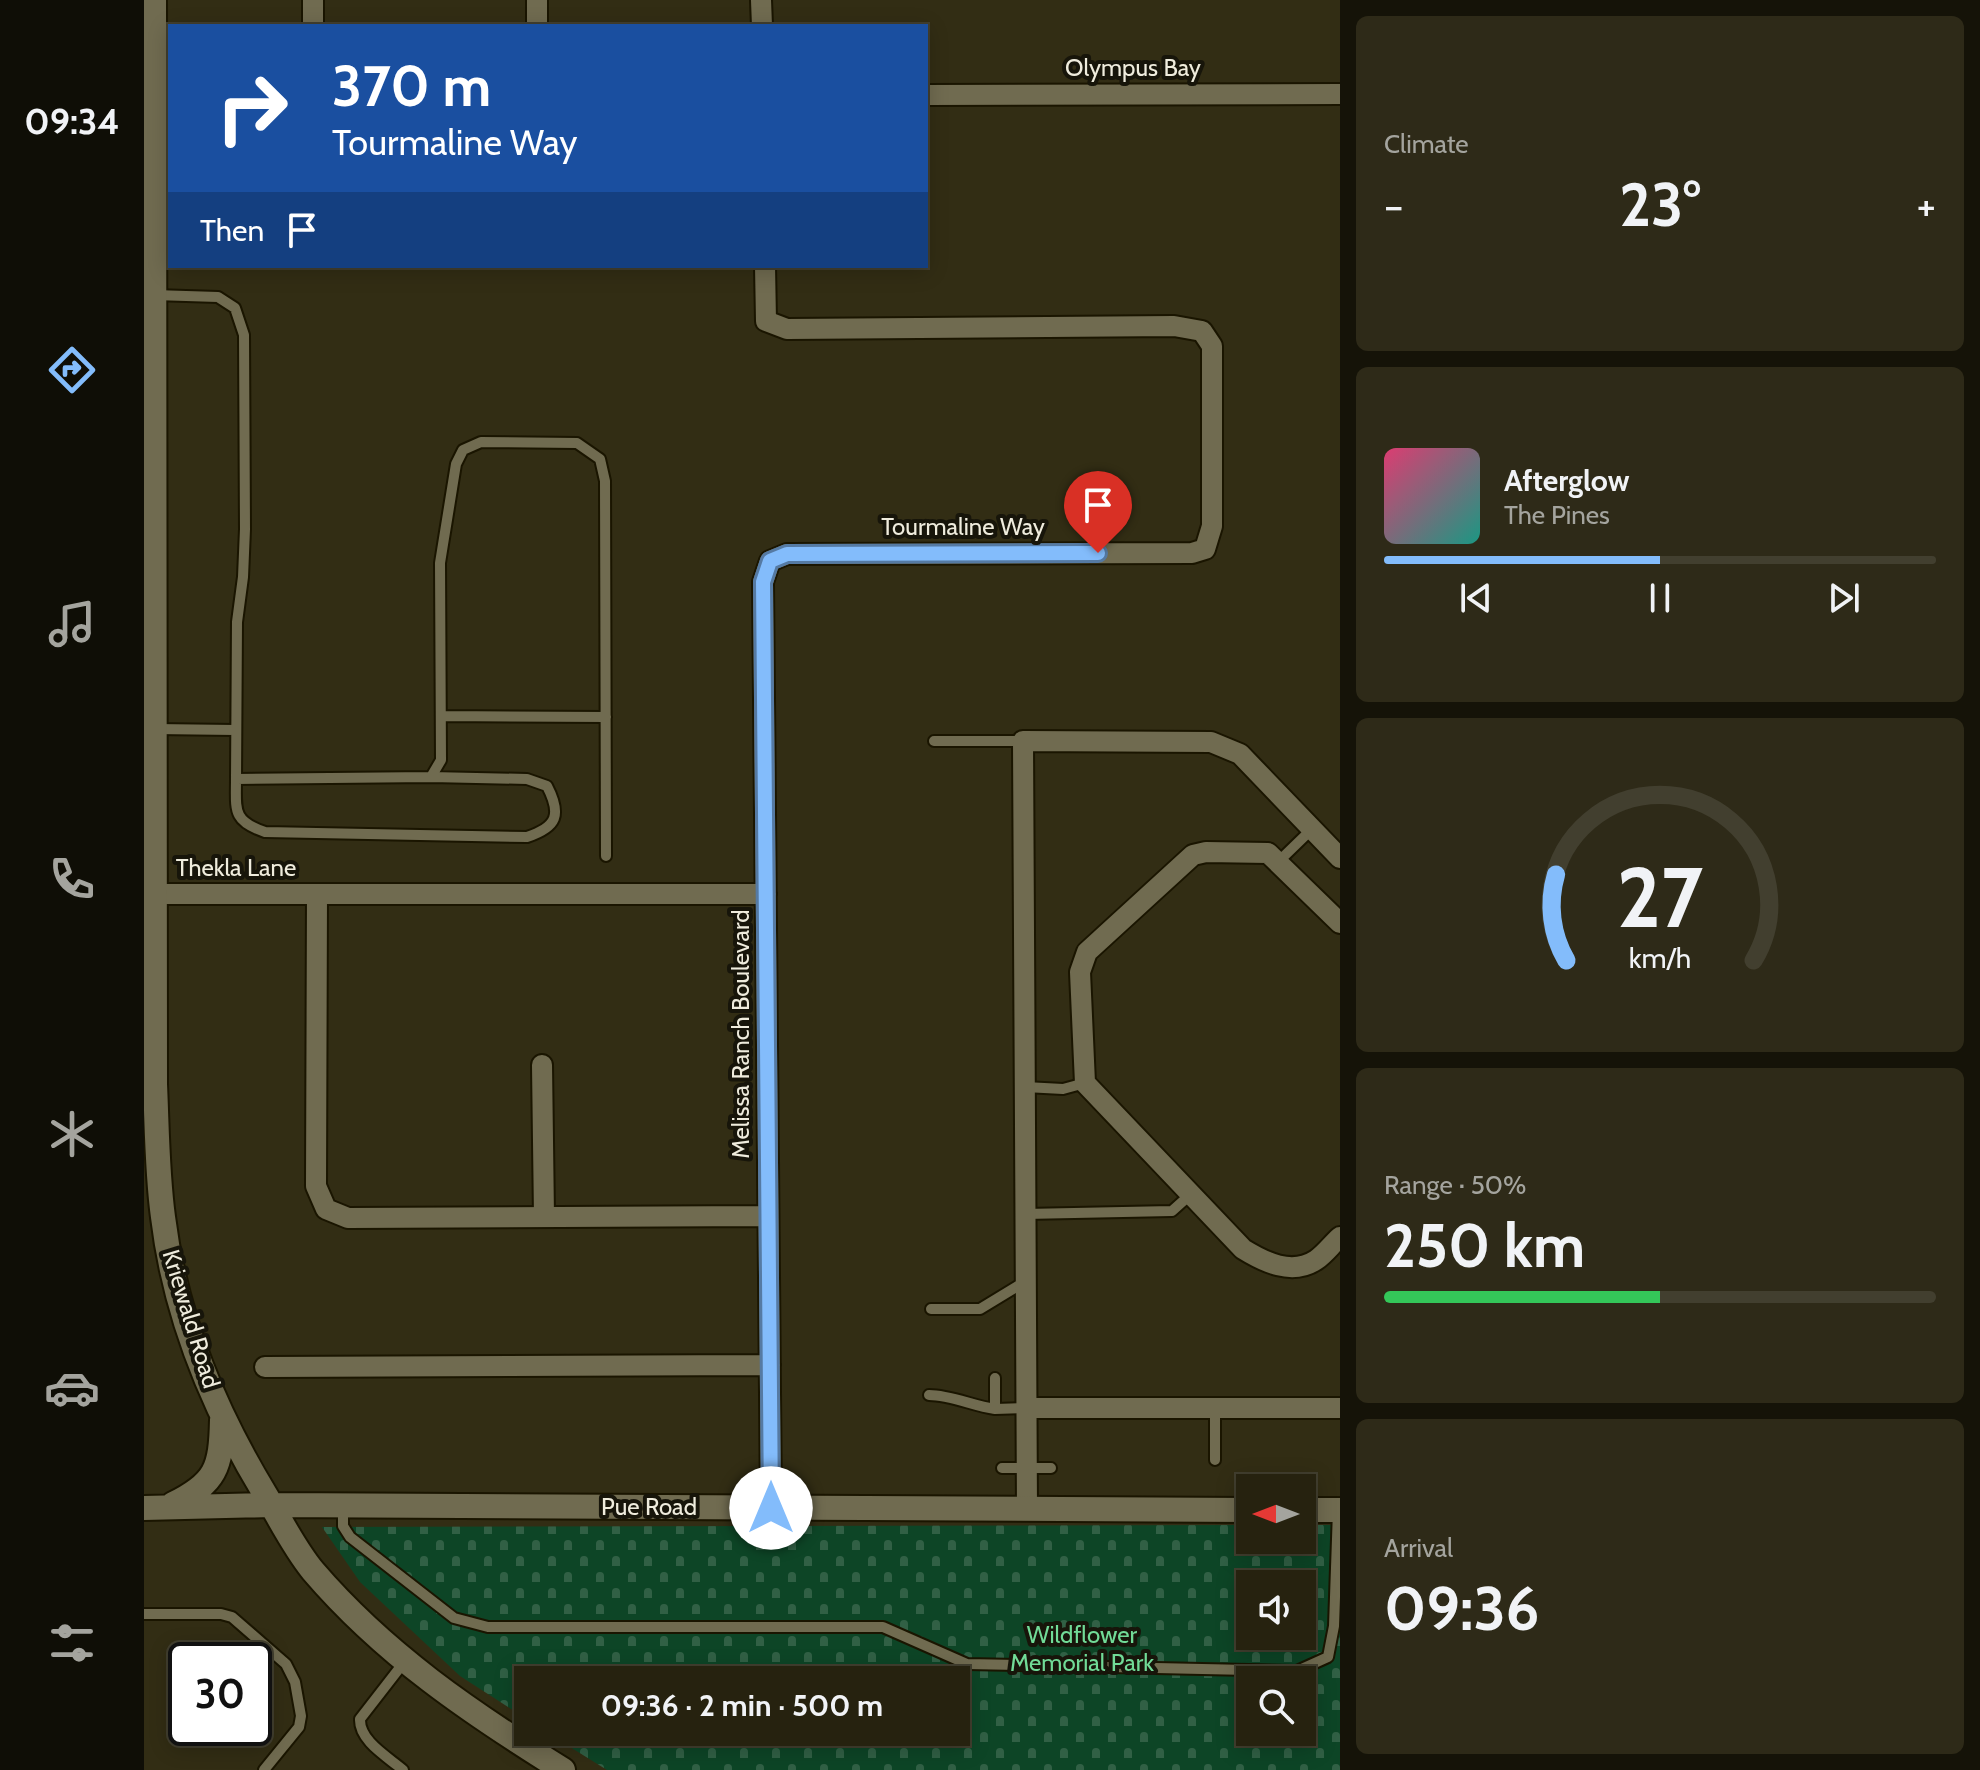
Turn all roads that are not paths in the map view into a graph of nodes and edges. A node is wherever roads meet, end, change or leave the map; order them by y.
1 (154, 0) edge
2 (313, 0) edge
3 (537, 0) edge
4 (761, 0) edge
5 (313, 24) edge
6 (537, 24) edge
7 (762, 24) edge
8 (149, 44) edge
9 (1340, 94) edge
10 (928, 95) edge
11 (765, 268) edge
12 (154, 295) junction
13 (770, 561) joint
14 (441, 716) junction
15 (606, 717) junction
16 (155, 729) junction
17 (235, 730) junction
18 (934, 741) dead end
19 (1023, 741) junction
20 (431, 777) junction
21 (236, 779) junction
22 (1312, 829) junction
23 (606, 856) dead end
24 (1340, 858) edge
25 (1278, 862) junction
26 (150, 894) edge
27 (317, 894) junction
28 (766, 894) junction
29 (1340, 923) edge
30 (542, 1065) dead end
31 (1085, 1083) junction
32 (1025, 1087) junction
33 (1191, 1194) junction
34 (1025, 1214) junction
35 (768, 1216) junction
36 (544, 1217) junction
37 (1339, 1239) edge
38 (1026, 1281) junction
39 (931, 1309) dead end
40 (770, 1365) junction
41 (265, 1367) dead end
42 (995, 1378) dead end
43 (929, 1395) dead end
44 (1026, 1408) junction
45 (1215, 1408) junction
46 (1340, 1408) edge
47 (995, 1409) junction
48 (222, 1417) junction
49 (1215, 1460) dead end
50 (1002, 1468) dead end
51 (1026, 1468) junction
52 (1051, 1468) dead end
53 (271, 1505) junction
54 (343, 1506) junction
55 (156, 1507) edge
56 (771, 1508) junction
57 (1027, 1509) junction
58 (1236, 1510) edge
59 (1316, 1510) edge
60 (1339, 1510) edge
61 (144, 1614) edge
62 (405, 1661) junction
63 (264, 1770) edge
64 (403, 1770) edge
65 (563, 1770) edge

1 - 8 street, Kriewald Road
2 - 5 street
3 - 6 street
4 - 7 street
8 - 12 street, Kriewald Road
9 - 10 street, Olympus Bay
11 - 13 street, Tourmaline Way
12 - 16 street, Kriewald Road
12 - 17 lane
13 - 28 street, Melissa Ranch Boulevard
14 - 15 lane
14 - 15 lane
14 - 20 lane
15 - 23 lane
16 - 17 lane
16 - 26 street, Kriewald Road
17 - 21 lane
18 - 19 lane
19 - 22 street
19 - 32 street
20 - 21 lane
20 - 21 lane
22 - 24 street
22 - 25 lane
25 - 29 street
25 - 31 street
26 - 27 street, Thekla Lane
26 - 48 street, Kriewald Road
27 - 28 street, Thekla Lane
27 - 36 street
28 - 35 street, Melissa Ranch Boulevard
30 - 36 street
31 - 32 lane
31 - 33 street
32 - 34 street
33 - 34 lane
33 - 37 street
34 - 38 street
35 - 36 street
35 - 40 street, Melissa Ranch Boulevard
38 - 39 lane
38 - 44 street
40 - 41 street
40 - 56 street, Melissa Ranch Boulevard
42 - 47 lane
43 - 47 lane
44 - 45 street
44 - 47 lane
44 - 51 street
45 - 46 street
45 - 49 lane
48 - 53 street, Kriewald Road
48 - 55 street
50 - 51 lane
51 - 52 lane
51 - 57 street
53 - 54 street, Pue Road
53 - 55 street, Pue Road
53 - 62 street, Kriewald Road
54 - 56 street, Pue Road
54 - 60 lane
56 - 57 street, Pue Road
57 - 58 street, Pue Road
59 - 60 street
61 - 63 lane
62 - 64 lane
62 - 65 street, Kriewald Road

